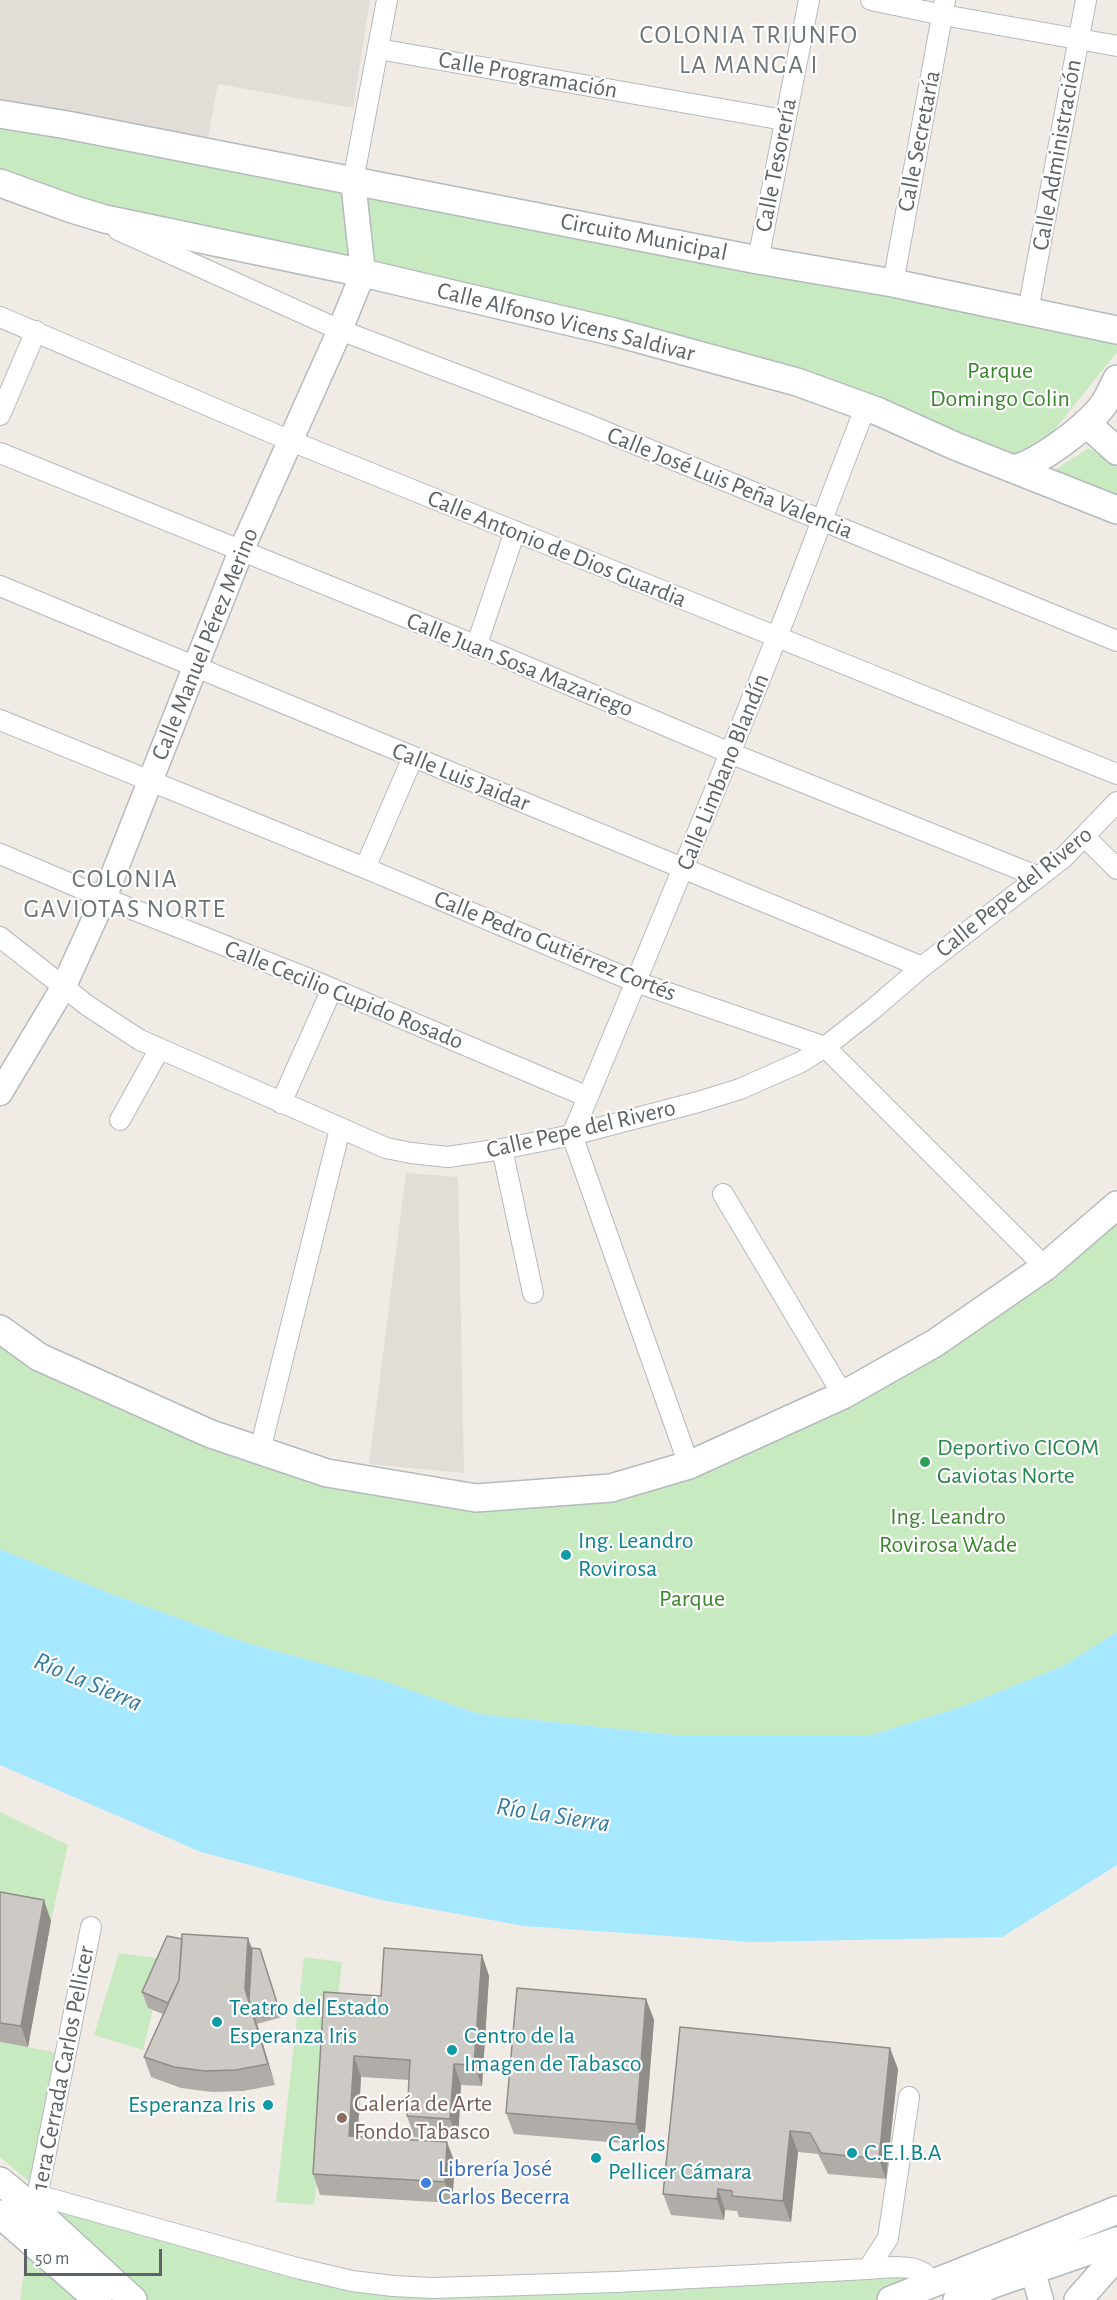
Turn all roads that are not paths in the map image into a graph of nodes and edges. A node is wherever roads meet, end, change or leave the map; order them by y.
1 (387, 0) edge
2 (809, 0) edge
3 (872, 0) edge
4 (1086, 0) edge
5 (944, 8) edge
6 (1079, 38) junction
7 (1117, 46) edge
8 (378, 49) junction
9 (0, 114) edge
10 (784, 120) junction
11 (353, 181) junction
12 (0, 183) edge
13 (72, 209) junction
14 (758, 260) junction
15 (363, 273) junction
16 (892, 283) junction
17 (1028, 311) junction
18 (0, 317) edge
19 (340, 330) junction
20 (1117, 330) edge
21 (36, 331) junction
22 (1117, 379) edge
23 (866, 406) junction
24 (1102, 407) edge
25 (0, 415) edge
26 (291, 441) junction
27 (1117, 451) edge
28 (0, 453) edge
29 (1014, 469) junction
30 (1117, 510) edge
31 (820, 521) junction
32 (515, 531) junction
33 (241, 551) junction
34 (0, 586) edge
35 (777, 637) junction
36 (1117, 641) edge
37 (476, 647) junction
38 (195, 667) junction
39 (0, 720) edge
40 (730, 753) junction
41 (413, 757) junction
42 (1117, 774) edge
43 (148, 781) junction
44 (1117, 802) edge
45 (1085, 837) junction
46 (0, 854) edge
47 (364, 868) junction
48 (684, 868) junction
49 (1117, 869) edge
50 (1039, 877) junction
51 (104, 898) junction
52 (0, 938) edge
53 (922, 967) junction
54 (636, 982) junction
55 (63, 988) junction
56 (332, 989) junction
57 (825, 1047) junction
58 (159, 1050) junction
59 (0, 1093) edge
60 (588, 1097) junction
61 (281, 1103) junction
62 (120, 1120) dead end
63 (340, 1130) junction
64 (572, 1135) junction
65 (502, 1149) junction
66 (723, 1194) dead end
67 (1117, 1205) edge
68 (1045, 1267) junction
69 (533, 1293) dead end
70 (0, 1329) edge
71 (843, 1395) junction
72 (260, 1450) junction
73 (689, 1465) junction
74 (91, 1927) dead end
75 (909, 2097) dead end
76 (0, 2181) edge
77 (36, 2202) junction
78 (1117, 2210) edge
79 (0, 2214) edge
80 (29, 2239) junction
81 (1117, 2241) edge
82 (1117, 2256) edge
83 (1029, 2259) junction
84 (868, 2269) junction
85 (933, 2282) junction
86 (992, 2282) edge
87 (618, 2291) edge
88 (98, 2300) edge
89 (133, 2300) edge
90 (891, 2300) edge
91 (957, 2300) edge
92 (1041, 2300) edge
93 (1078, 2300) edge

1 - 8 street
2 - 10 street, Calle Tesorería
3 - 5 street
4 - 6 street, Calle Administración
5 - 6 street
5 - 16 street, Calle Secretaría
6 - 7 street
6 - 17 street, Calle Administración
8 - 10 street, Calle Programación
8 - 11 street
9 - 11 main road
10 - 14 street, Calle Tesorería
11 - 14 main road, Circuito Municipal
11 - 15 street, Calle Manuel Pérez Merino
12 - 13 main road, Calle Alfonso Vicens Saldivar
13 - 15 main road, Calle Alfonso Vicens Saldivar
13 - 19 street, Calle José Luis Peña Valencia
14 - 16 main road, Circuito Municipal
15 - 19 street, Calle Manuel Pérez Merino
15 - 23 main road, Calle Alfonso Vicens Saldivar
16 - 17 main road, Circuito Municipal
17 - 20 main road, Circuito Municipal
18 - 21 street, Calle Antonio de Dios Guardia
19 - 26 street, Calle Manuel Pérez Merino
19 - 31 street, Calle José Luis Peña Valencia
21 - 25 street
21 - 26 street, Calle Antonio de Dios Guardia
22 - 24 main road
23 - 29 main road, Calle Alfonso Vicens Saldivar
23 - 31 street, Calle Limbano Blandín
24 - 27 main road
24 - 29 main road
26 - 32 street, Calle Antonio de Dios Guardia
26 - 33 street, Calle Manuel Pérez Merino
28 - 33 street, Calle Juan Sosa Mazariego
29 - 30 main road, Calle Alfonso Vicens Saldivar
31 - 35 street, Calle Limbano Blandín
31 - 36 street, Calle José Luis Peña Valencia
32 - 35 street, Calle Antonio de Dios Guardia
32 - 37 street
33 - 37 street, Calle Juan Sosa Mazariego
33 - 38 street, Calle Manuel Pérez Merino
34 - 38 street, Calle Luis Jaidar
35 - 40 street, Calle Limbano Blandín
35 - 42 street, Calle Antonio de Dios Guardia
37 - 40 street, Calle Juan Sosa Mazariego
38 - 41 street, Calle Luis Jaidar
38 - 43 street, Calle Manuel Pérez Merino
39 - 43 street, Calle Pedro Gutiérrez Cortés
40 - 48 street, Calle Limbano Blandín
40 - 50 street, Calle Juan Sosa Mazariego
41 - 47 street
41 - 48 street, Calle Luis Jaidar
43 - 47 street, Calle Pedro Gutiérrez Cortés
43 - 51 street, Calle Manuel Pérez Merino
44 - 45 street, Calle Pepe del Rivero
45 - 49 street
45 - 50 street, Calle Pepe del Rivero
46 - 51 street, Calle Cecilio Cupido Rosado
47 - 54 street, Calle Pedro Gutiérrez Cortés
48 - 53 street, Calle Luis Jaidar
48 - 54 street, Calle Limbano Blandín
50 - 53 street, Calle Pepe del Rivero
51 - 55 street, Calle Manuel Pérez Merino
51 - 56 street, Calle Cecilio Cupido Rosado
52 - 55 street, Calle Pepe del Rivero
53 - 57 street, Calle Pepe del Rivero
54 - 57 street, Calle Pedro Gutiérrez Cortés
54 - 60 street, Calle Limbano Blandín
55 - 58 street, Calle Pepe del Rivero
55 - 59 street, Calle Manuel Pérez Merino
56 - 60 street, Calle Cecilio Cupido Rosado
56 - 61 street
57 - 64 street, Calle Pepe del Rivero
57 - 68 street, Calle Pedro Gutiérrez Cortés
58 - 61 street, Calle Pepe del Rivero
58 - 62 street
60 - 64 street, Calle Limbano Blandín
61 - 63 street, Calle Pepe del Rivero
63 - 65 street, Calle Pepe del Rivero
63 - 72 street
64 - 65 street, Calle Pepe del Rivero
64 - 73 street
65 - 69 street
66 - 71 street
67 - 68 main road
68 - 71 main road
70 - 72 main road
71 - 73 main road
72 - 73 main road
74 - 77 street, 1era Cerrada Carlos Pellicer
75 - 84 street
76 - 77 main road
77 - 80 street, 1era Cerrada Carlos Pellicer
77 - 87 street
77 - 89 main road
78 - 83 main road
79 - 80 main road
80 - 88 main road
81 - 83 main road
82 - 93 main road
83 - 86 main road
83 - 92 street
84 - 85 street
84 - 87 street
85 - 86 main road
85 - 90 main road
86 - 91 main road

